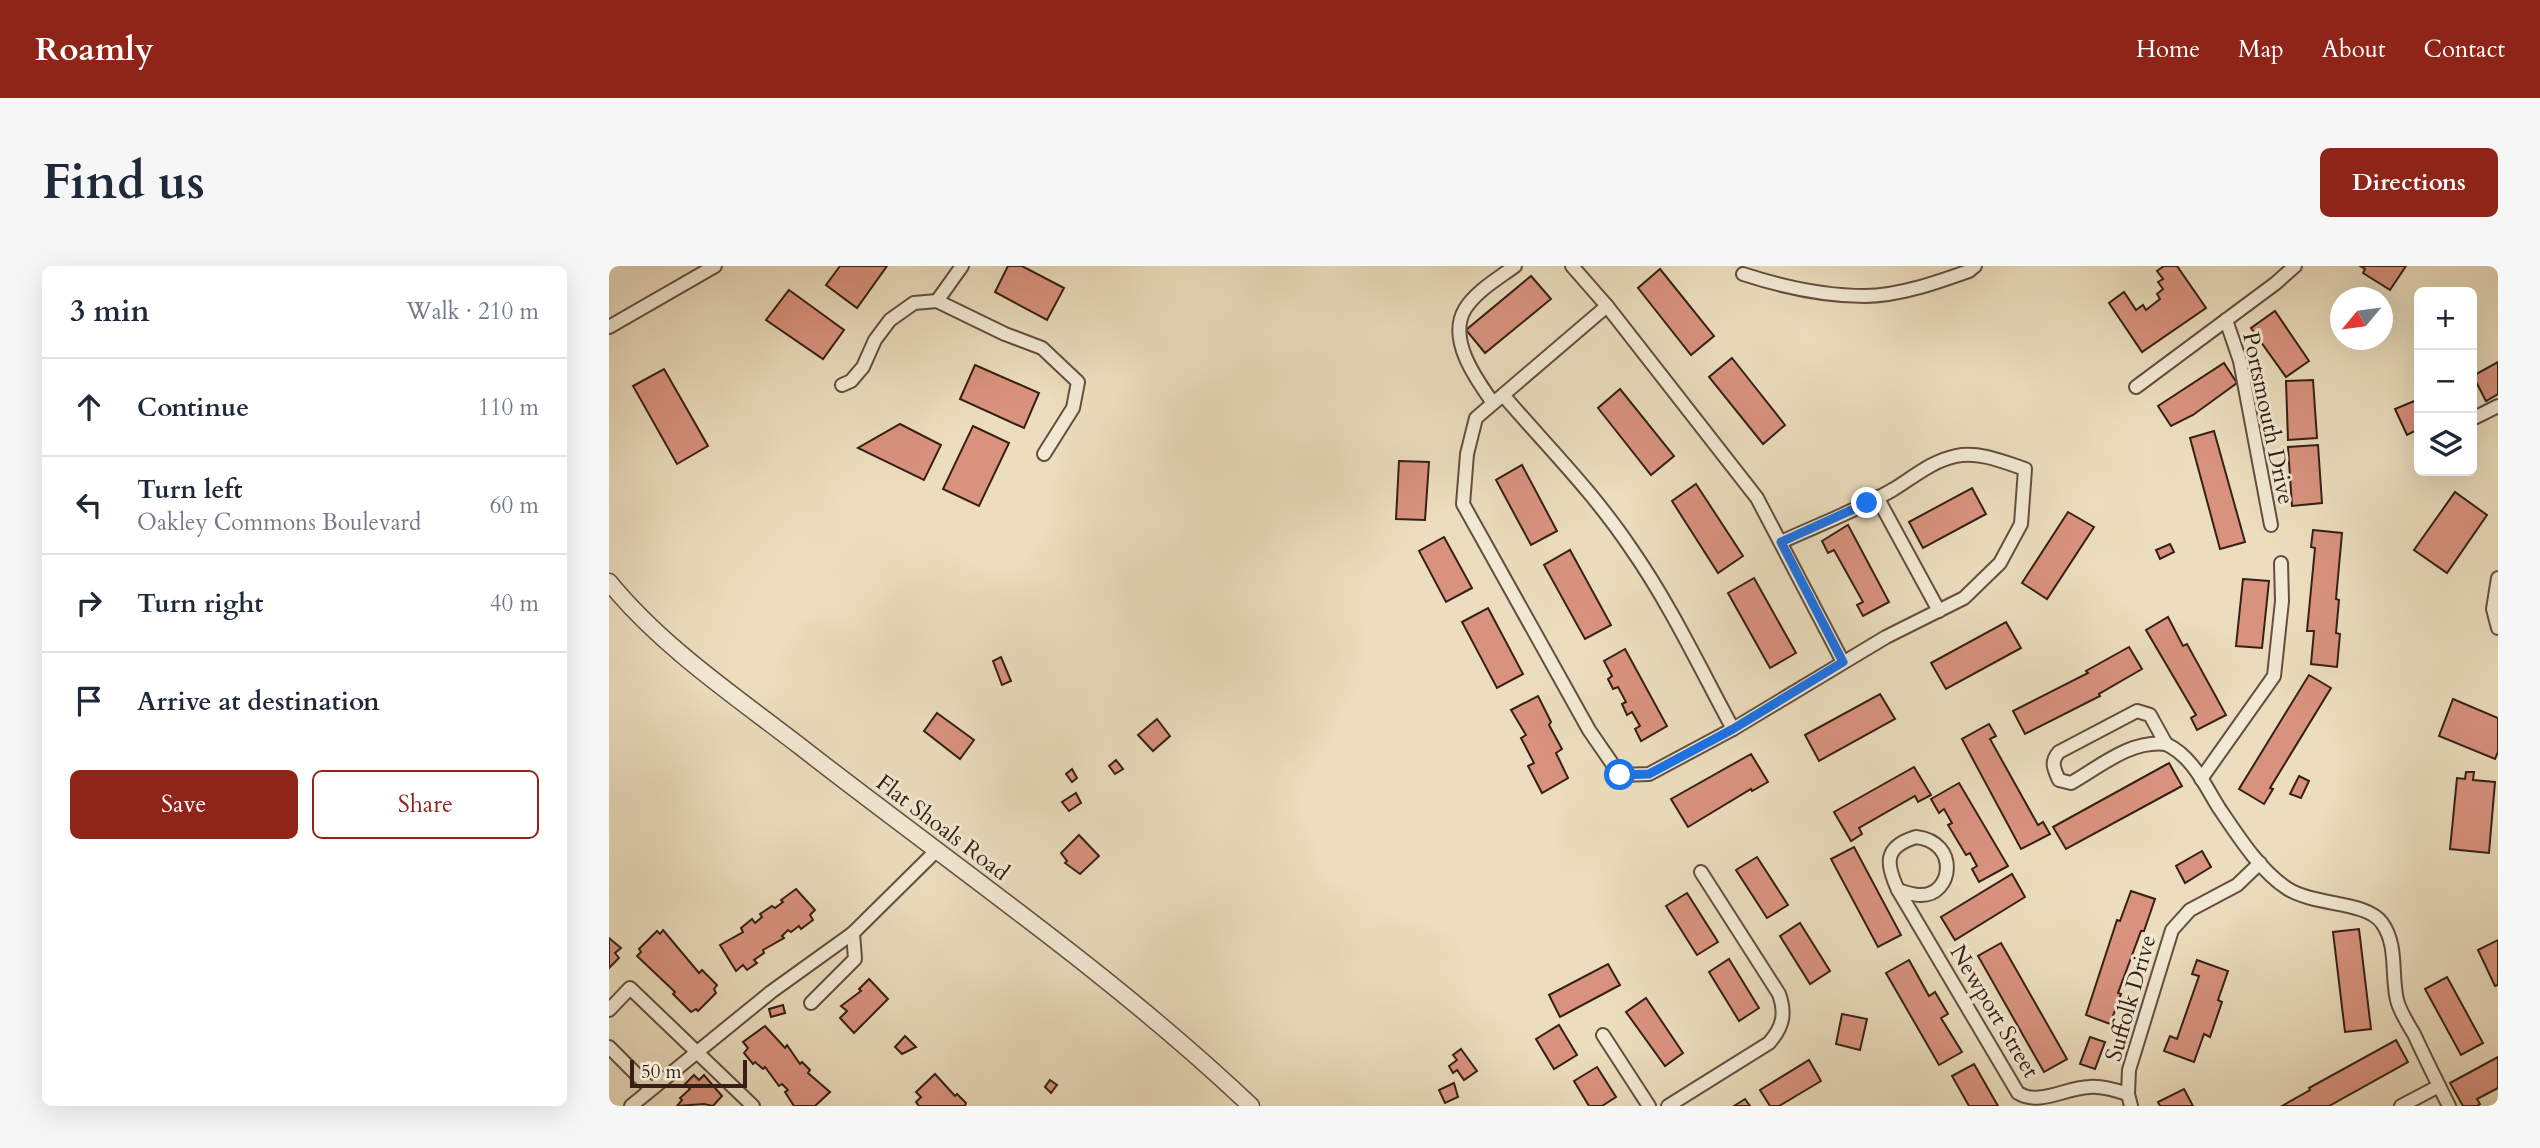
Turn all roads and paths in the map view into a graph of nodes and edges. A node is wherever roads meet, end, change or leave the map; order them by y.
1 (715, 266) edge
2 (962, 266) edge
3 (1515, 266) edge
4 (1572, 266) edge
5 (1975, 266) edge
6 (2295, 266) edge
7 (1743, 274) dead end
8 (937, 301) junction
9 (1607, 306) junction
10 (2226, 320) junction
11 (609, 327) edge
12 (842, 385) dead end
13 (2136, 387) dead end
14 (1498, 399) junction
15 (2498, 406) edge
16 (2477, 416) edge
17 (1044, 454) dead end
18 (1877, 497) junction
19 (2271, 525) dead end
20 (1781, 542) junction
21 (2281, 563) dead end
22 (2498, 578) edge
23 (609, 582) edge
24 (1939, 611) junction
25 (2498, 628) edge
26 (1843, 662) junction
27 (1733, 729) junction
28 (2166, 744) junction
29 (2201, 779) junction
30 (936, 851) junction
31 (2260, 863) junction
32 (1701, 872) dead end
33 (1898, 890) junction
34 (853, 933) junction
35 (811, 1003) dead end
36 (609, 1010) edge
37 (1603, 1035) dead end
38 (609, 1047) edge
39 (697, 1052) junction
40 (2439, 1086) junction
41 (651, 1089) junction
42 (2129, 1100) edge
43 (631, 1106) edge
44 (753, 1106) edge
45 (1251, 1106) edge
46 (1649, 1106) edge
47 (1668, 1106) edge
48 (2401, 1106) edge
49 (2449, 1106) edge

1 - 11 street
2 - 8 street
3 - 14 street
4 - 9 street
5 - 7 street
6 - 10 street
8 - 12 street
8 - 17 street
9 - 14 street
9 - 20 street
10 - 13 street
10 - 19 street, Portsmouth Drive
14 - 27 street
14 - 27 street
15 - 16 street
18 - 20 street
18 - 24 street
18 - 24 street
20 - 26 street
21 - 29 street
22 - 25 street
23 - 30 street, Flat Shoals Road
24 - 26 street
26 - 27 street
28 - 28 street
28 - 29 street
29 - 31 street
30 - 34 street
30 - 45 street, Flat Shoals Road
31 - 40 street
31 - 42 street, Suffolk Drive
32 - 47 street
33 - 33 street
33 - 42 street, Newport Street
34 - 35 street
34 - 39 street
36 - 39 street
37 - 46 street
38 - 41 street
39 - 41 street
39 - 44 street
40 - 48 street
40 - 49 street
41 - 43 street

